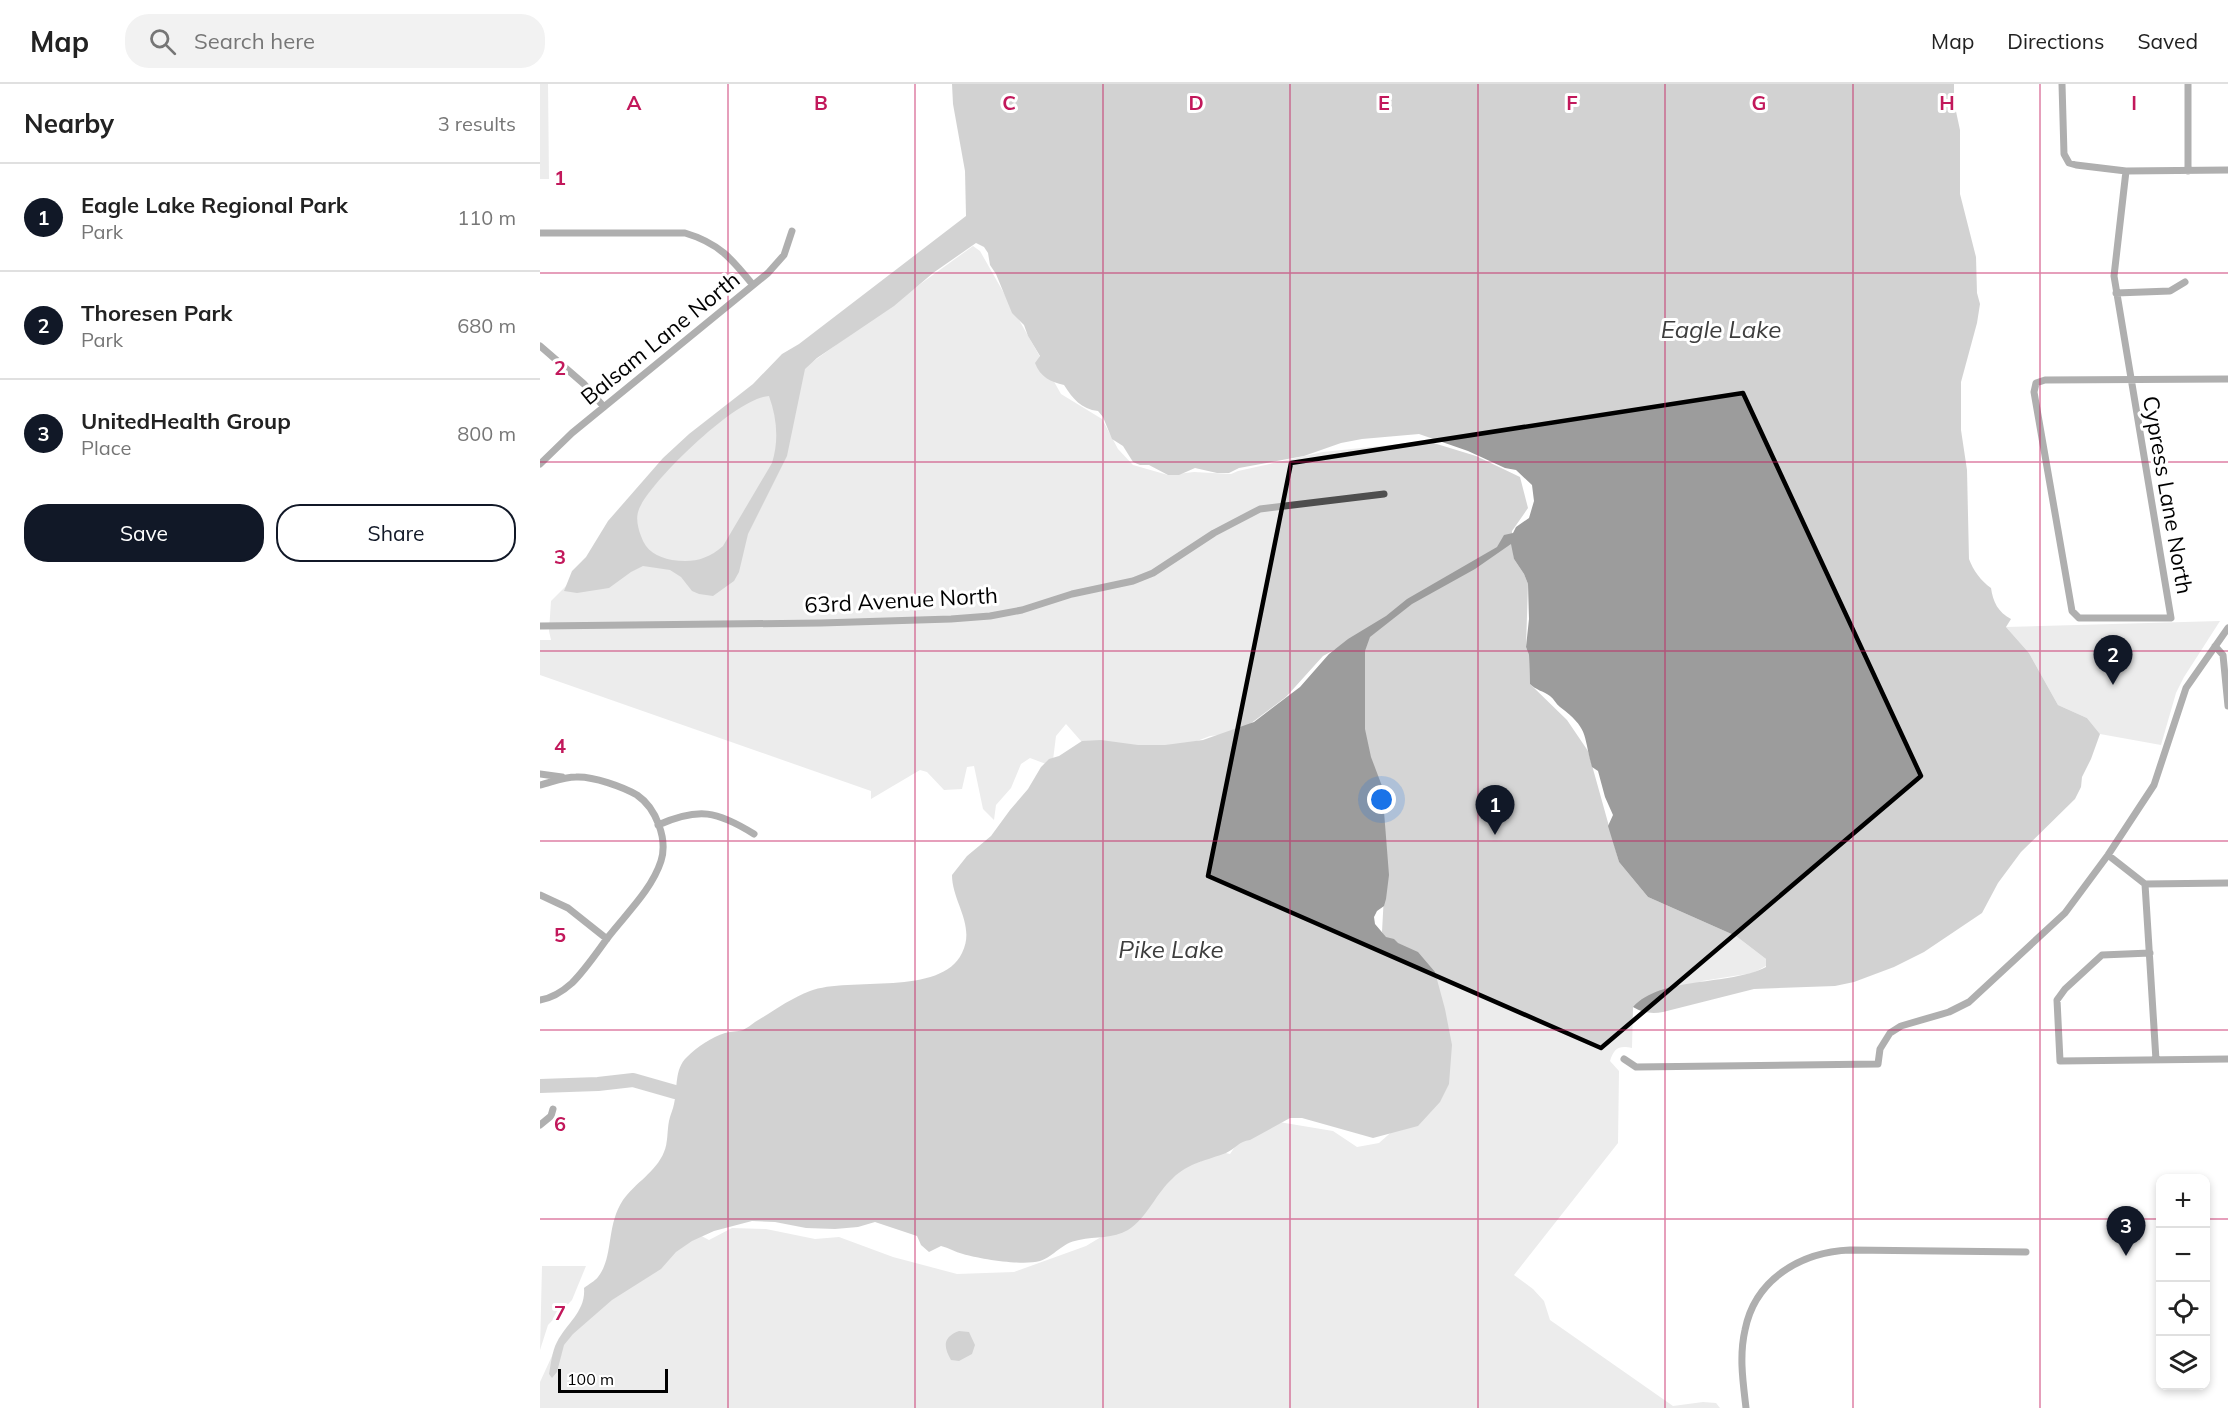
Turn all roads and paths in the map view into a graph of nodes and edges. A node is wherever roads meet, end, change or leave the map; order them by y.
1 (2062, 84) edge
2 (2188, 84) edge
3 (2228, 170) edge
4 (2126, 171) junction
5 (2188, 171) junction
6 (792, 231) dead end
7 (540, 233) edge
8 (2185, 282) dead end
9 (753, 285) junction
10 (2116, 293) junction
11 (540, 346) edge
12 (2130, 379) junction
13 (2228, 379) edge
14 (604, 407) junction
15 (540, 464) edge
16 (1384, 494) dead end
17 (540, 626) edge
18 (2228, 628) edge
19 (2215, 646) junction
20 (2228, 706) edge
21 (540, 774) edge
22 (568, 778) junction
23 (540, 785) edge
24 (658, 825) junction
25 (754, 834) dead end
26 (2108, 855) junction
27 (2145, 884) junction
28 (2228, 884) edge
29 (540, 894) edge
30 (607, 939) junction
31 (2150, 953) junction
32 (540, 1000) edge
33 (1624, 1059) dead end
34 (2228, 1059) edge
35 (2156, 1060) junction
36 (553, 1109) dead end
37 (540, 1125) edge
38 (2026, 1252) dead end
39 (1746, 1408) edge

1 - 4 street
2 - 5 street
3 - 5 street
4 - 5 street
4 - 10 street, Cypress Lane North
6 - 9 street, Balsam Lane North
7 - 9 street
8 - 10 street
9 - 14 street, Balsam Lane North
10 - 12 street, Cypress Lane North
11 - 14 street
12 - 12 street, Cypress Lane North
12 - 13 street
14 - 15 street, Balsam Lane North
16 - 17 street, 63rd Avenue North
18 - 19 street
19 - 20 street
19 - 26 street
21 - 22 street
22 - 23 street
22 - 24 street
24 - 25 street
24 - 30 street
26 - 27 street
26 - 33 street
27 - 28 street
27 - 31 street
29 - 30 street
30 - 32 street
31 - 35 street
31 - 35 street
34 - 35 street
36 - 37 street
38 - 39 street

